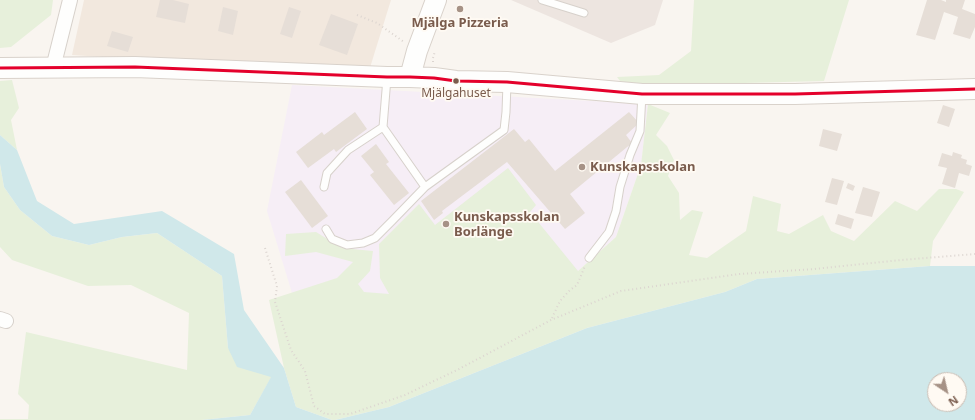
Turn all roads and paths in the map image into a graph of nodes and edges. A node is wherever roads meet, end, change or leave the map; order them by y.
1 (70, 0) edge
2 (436, 0) edge
3 (542, 0) edge
4 (584, 13) dead end
5 (357, 15) dead end
6 (425, 54) junction
7 (0, 68) edge
8 (53, 68) junction
9 (387, 77) junction
10 (410, 77) junction
11 (507, 82) junction
12 (975, 89) edge
13 (642, 94) junction
14 (383, 127) junction
15 (324, 187) dead end
16 (425, 187) junction
17 (326, 229) dead end
18 (265, 248) dead end
19 (975, 254) edge
20 (589, 258) joint
21 (551, 320) junction

1 - 8 street
2 - 6 street
3 - 4 lane
5 - 6 path
6 - 10 street
7 - 8 street
8 - 9 street
9 - 10 street
9 - 14 lane
10 - 11 street
11 - 13 street
11 - 16 lane
12 - 13 street
13 - 20 lane
14 - 15 lane
14 - 16 lane
16 - 17 lane
18 - 21 path
19 - 21 path
20 - 21 path

